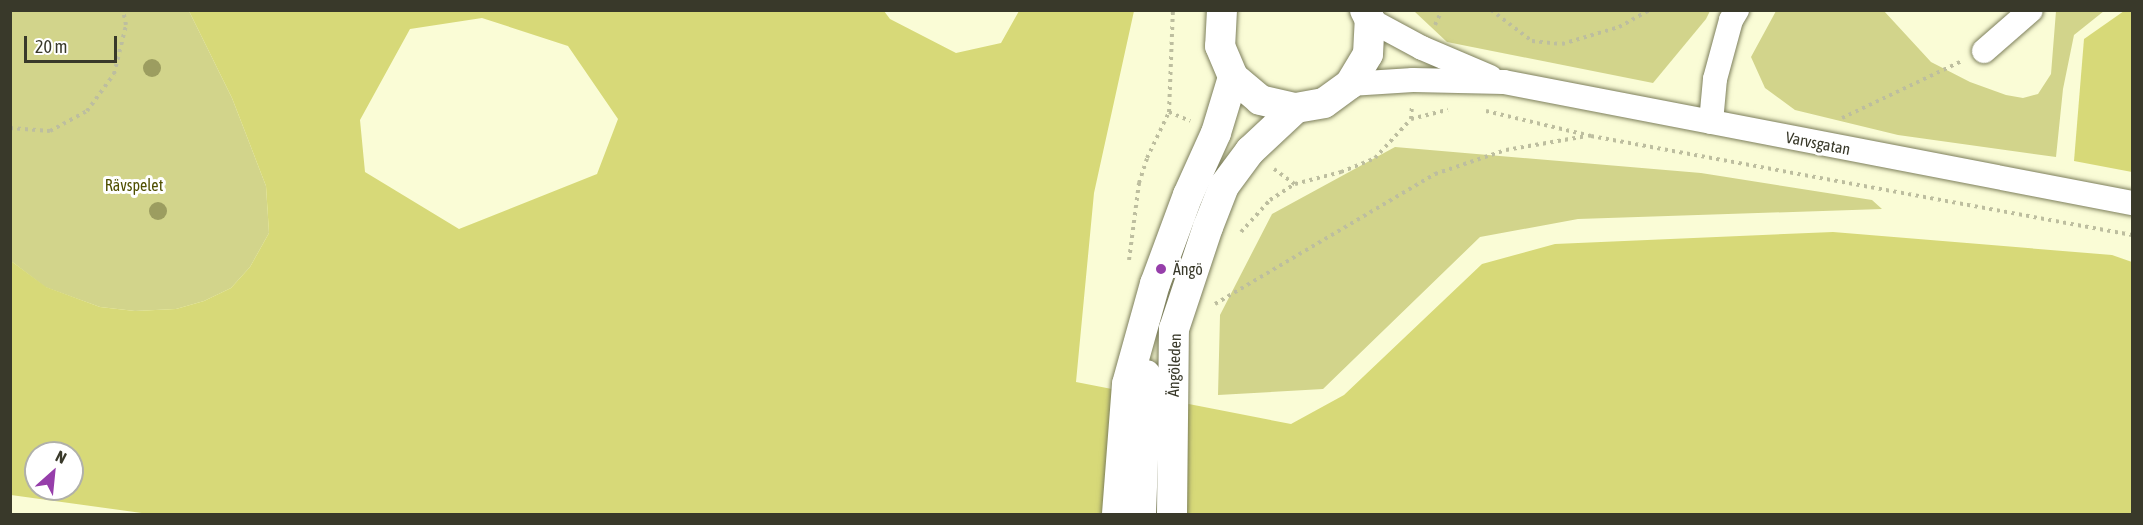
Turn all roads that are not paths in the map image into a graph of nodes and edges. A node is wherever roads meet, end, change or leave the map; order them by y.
1 (1222, 10) edge
2 (1737, 10) edge
3 (2031, 10) edge
4 (1368, 15) edge
5 (1984, 51) road end
6 (1233, 77) junction
7 (1504, 82) junction
8 (1350, 84) junction
9 (1296, 108) junction
10 (1711, 122) junction
11 (2133, 203) edge
12 (1149, 386) junction
13 (1117, 514) edge
14 (1141, 514) edge
15 (1172, 514) edge

1 - 6 street
2 - 10 street
3 - 5 street
4 - 7 street, Varvsgatan
4 - 8 street
6 - 9 street
6 - 12 street, Ängöleden
7 - 8 street, Varvsgatan
7 - 10 street, Varvsgatan
8 - 9 street
9 - 12 street, Ängöleden
10 - 11 street, Varvsgatan
12 - 13 street, Ängöleden
12 - 14 street, Ängöleden
12 - 15 street, Ängöleden

